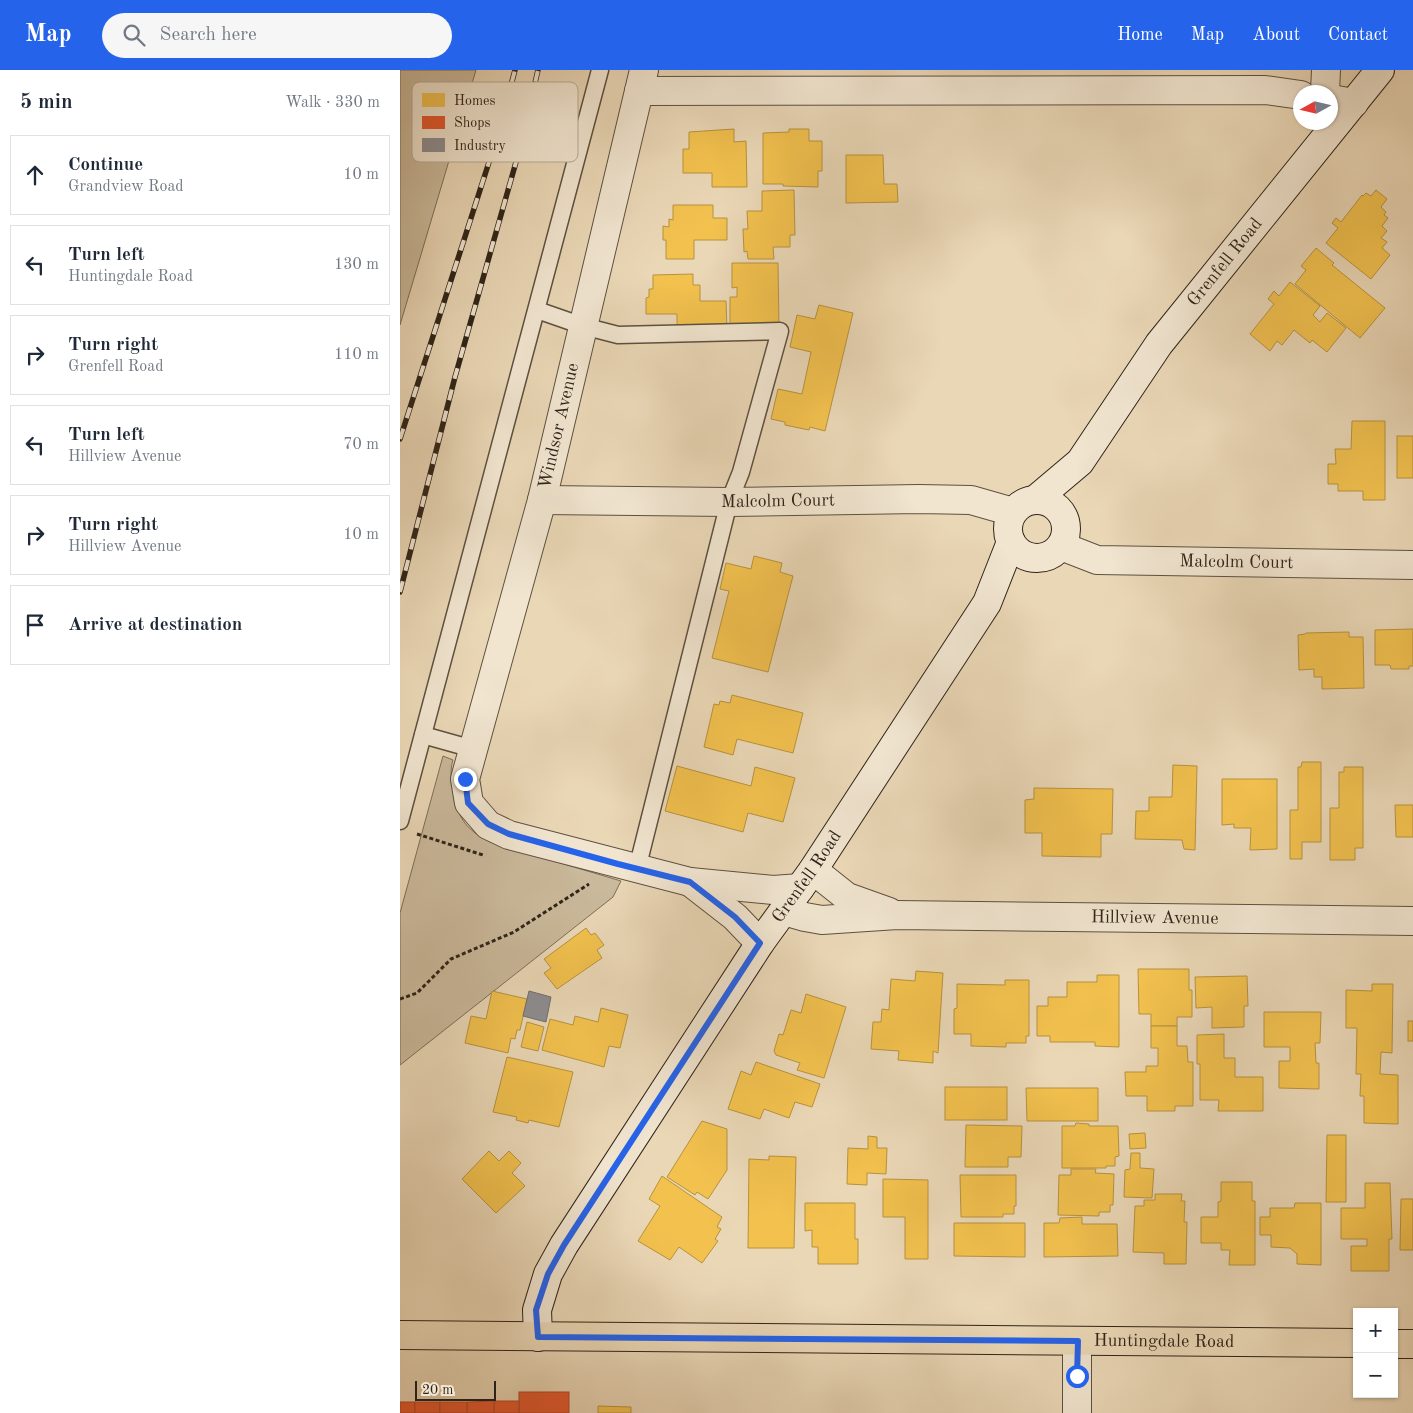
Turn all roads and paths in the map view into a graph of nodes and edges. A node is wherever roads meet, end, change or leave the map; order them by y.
1 (600, 70) edge
2 (1326, 70) edge
3 (1380, 70) edge
4 (641, 81) edge
5 (1325, 85) edge
6 (1293, 94) edge
7 (1342, 101) edge
8 (1317, 130) edge
9 (578, 154) edge
10 (1310, 158) junction
11 (576, 162) edge
12 (537, 310) junction
13 (583, 326) junction
14 (1080, 462) junction
15 (542, 500) junction
16 (729, 502) junction
17 (1024, 506) junction
18 (1064, 517) junction
19 (1011, 542) junction
20 (1061, 546) junction
21 (1033, 558) junction
22 (1413, 565) edge
23 (987, 603) junction
24 (423, 735) junction
25 (473, 748) junction
26 (400, 821) edge
27 (628, 866) junction
28 (806, 879) junction
29 (690, 882) junction
30 (784, 911) junction
31 (897, 916) junction
32 (1413, 921) edge
33 (760, 943) junction
34 (400, 999) edge
35 (400, 1335) edge
36 (538, 1337) junction
37 (1078, 1341) junction
38 (1353, 1343) edge
39 (1398, 1344) edge
40 (1413, 1344) edge
41 (1077, 1413) edge

1 - 9 lane
2 - 5 street
3 - 7 street, Grenfell Road
4 - 6 street
4 - 13 street, Windsor Avenue
7 - 10 street, Grenfell Road
8 - 10 street
10 - 14 street, Grenfell Road
11 - 12 lane
12 - 13 lane
12 - 24 lane
13 - 15 street, Windsor Avenue
13 - 16 lane
14 - 17 street, Grenfell Road
14 - 18 street, Grenfell Road
15 - 16 street, Malcolm Court
15 - 25 street, Windsor Avenue
16 - 17 street, Malcolm Court
16 - 27 lane
17 - 18 street
17 - 19 street
18 - 20 street
19 - 21 street
19 - 23 street, Grenfell Road
20 - 21 street
20 - 22 street, Malcolm Court
21 - 23 street, Grenfell Road
23 - 28 street, Grenfell Road
24 - 25 lane
24 - 26 lane
25 - 27 street, Windsor Avenue
27 - 29 street
27 - 34 path
28 - 29 street
28 - 30 street, Grenfell Road
28 - 31 street, Hillview Avenue
29 - 33 street
30 - 31 street, Hillview Avenue
30 - 33 street, Grenfell Road
31 - 32 street, Hillview Avenue
33 - 36 street, Grenfell Road
35 - 36 main road, Huntingdale Road
36 - 37 main road, Huntingdale Road
37 - 38 main road, Huntingdale Road
37 - 41 street
39 - 40 main road

